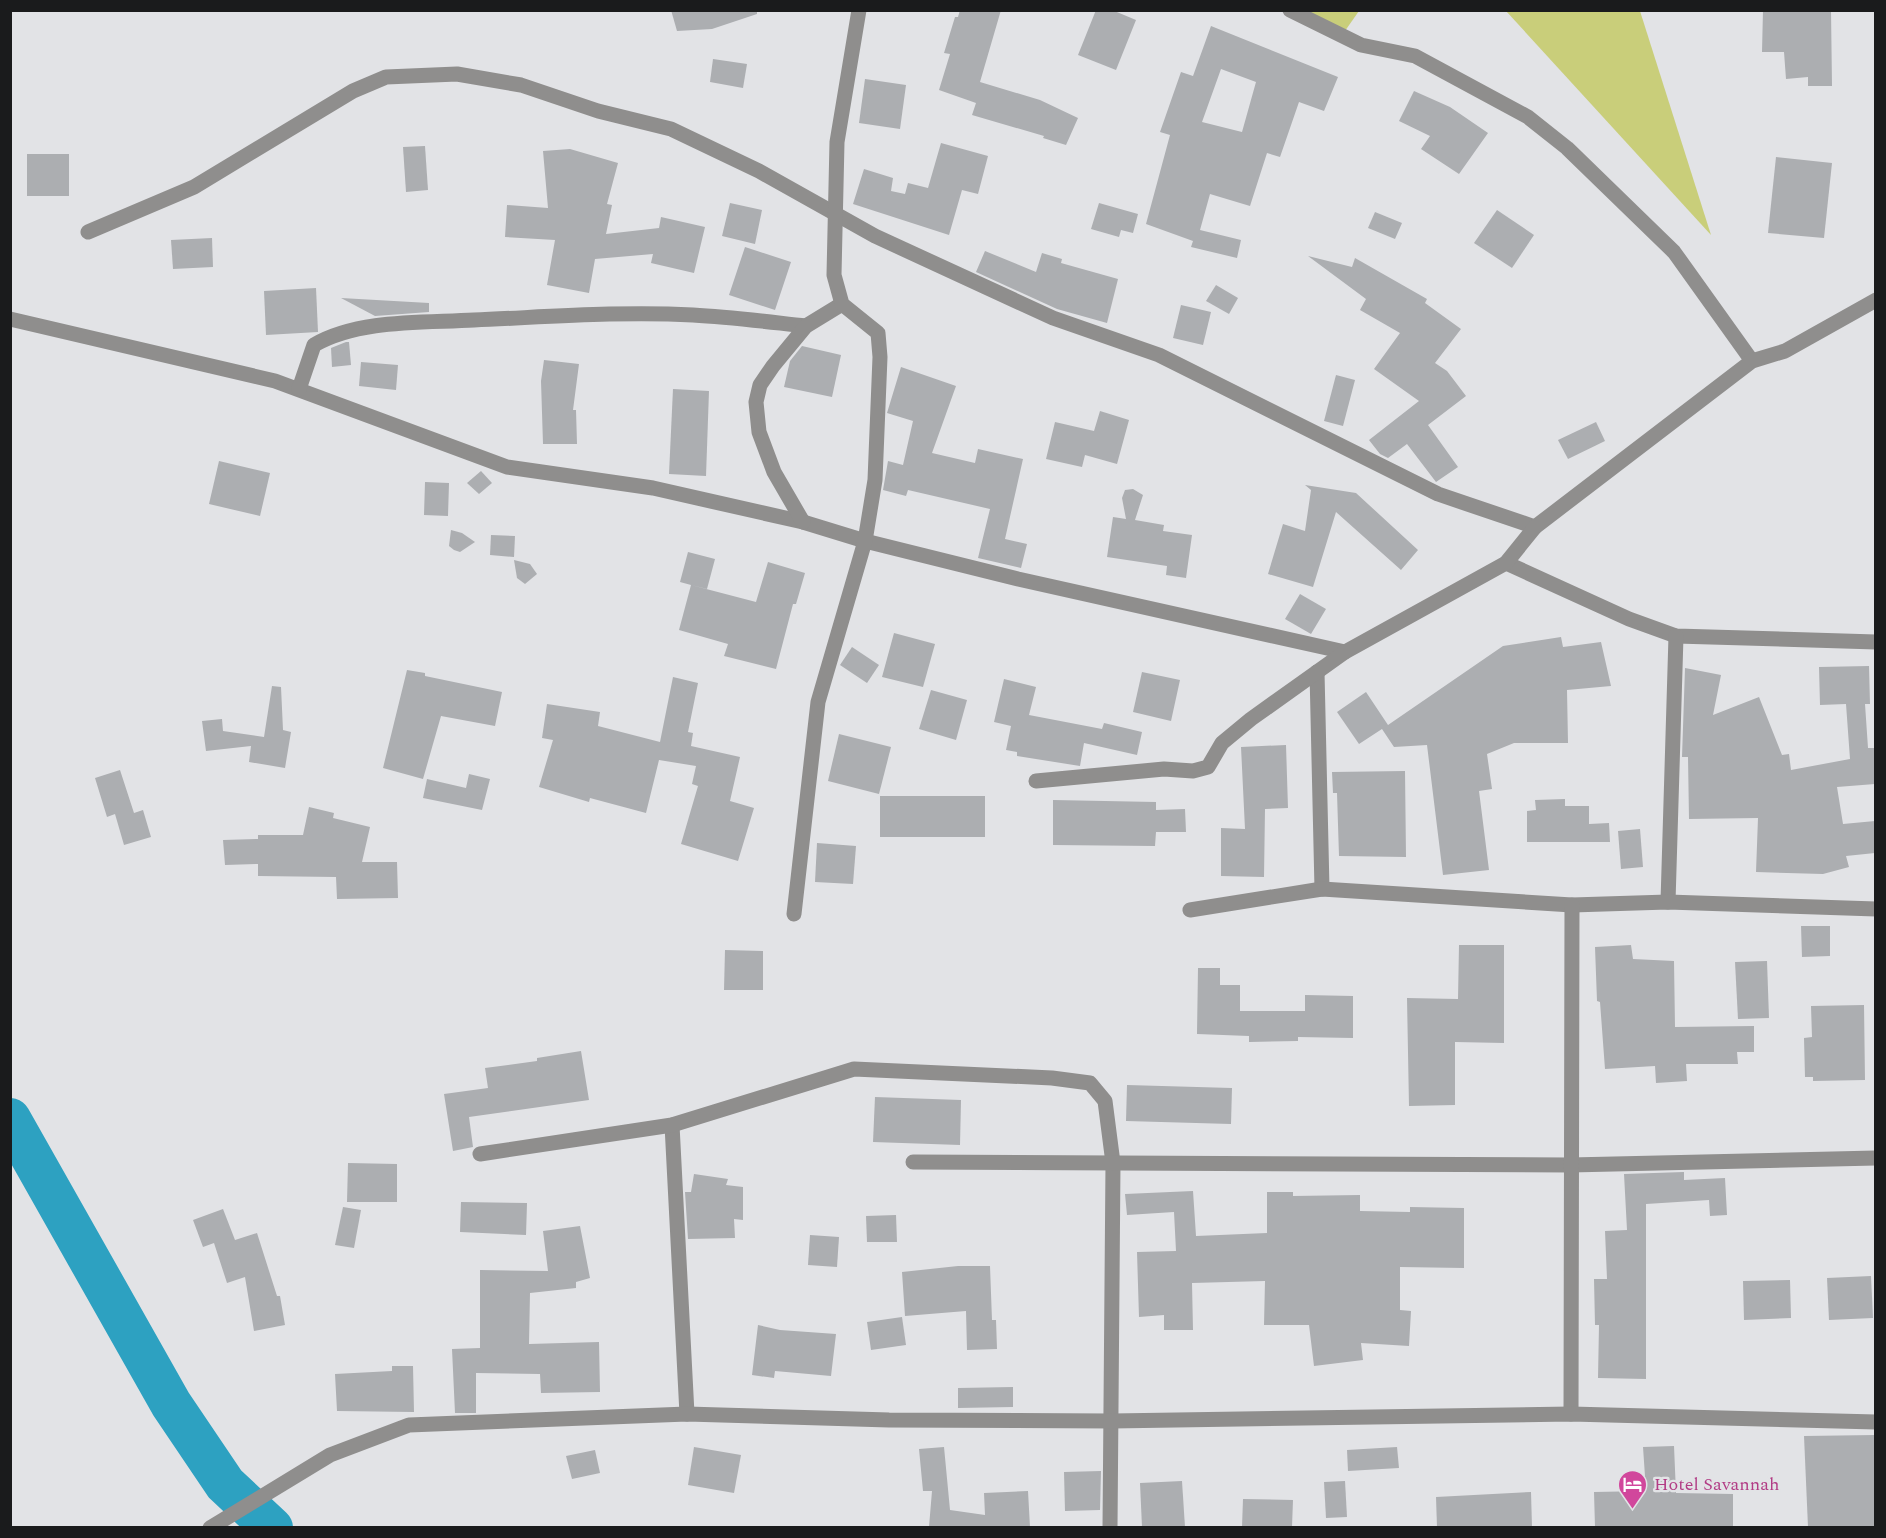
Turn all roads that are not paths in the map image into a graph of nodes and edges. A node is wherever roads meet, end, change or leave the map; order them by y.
1 (859, 10) edge
2 (1290, 10) edge
3 (836, 213) junction
4 (88, 232) dead end
5 (1875, 300) edge
6 (842, 304) junction
7 (10, 319) edge
8 (806, 326) junction
9 (1752, 361) junction
10 (299, 389) junction
11 (802, 522) junction
12 (1534, 527) junction
13 (865, 541) junction
14 (1506, 563) junction
15 (1676, 636) junction
16 (1875, 642) edge
17 (1345, 652) junction
18 (1317, 672) junction
19 (1036, 781) dead end
20 (1322, 889) junction
21 (1668, 902) junction
22 (1572, 905) junction
23 (1875, 909) edge
24 (1190, 910) dead end
25 (794, 914) dead end
26 (672, 1125) junction
27 (480, 1154) dead end
28 (1875, 1158) edge
29 (913, 1162) dead end
30 (1113, 1163) junction
31 (1570, 1165) junction
32 (687, 1414) junction
33 (1571, 1414) junction
34 (1112, 1420) junction
35 (1875, 1422) edge
36 (210, 1527) edge
37 (1110, 1527) edge

1 - 3 street
2 - 9 street
3 - 4 street
3 - 6 street
3 - 12 street
5 - 9 street
6 - 8 street
6 - 13 street
7 - 10 street
8 - 10 street
8 - 11 street
9 - 12 street
10 - 11 street
11 - 13 street
12 - 14 street
13 - 17 street
13 - 25 street
14 - 15 street
14 - 17 street
15 - 16 street
15 - 21 street
17 - 18 street
18 - 19 street
18 - 20 street
20 - 22 street
20 - 24 street
21 - 22 street
21 - 23 street
22 - 31 street
26 - 27 street
26 - 30 street
26 - 32 street
28 - 31 street
29 - 30 street
30 - 31 street
30 - 34 street
31 - 33 street
32 - 34 street
32 - 36 street
33 - 34 street
33 - 35 street
34 - 37 street

